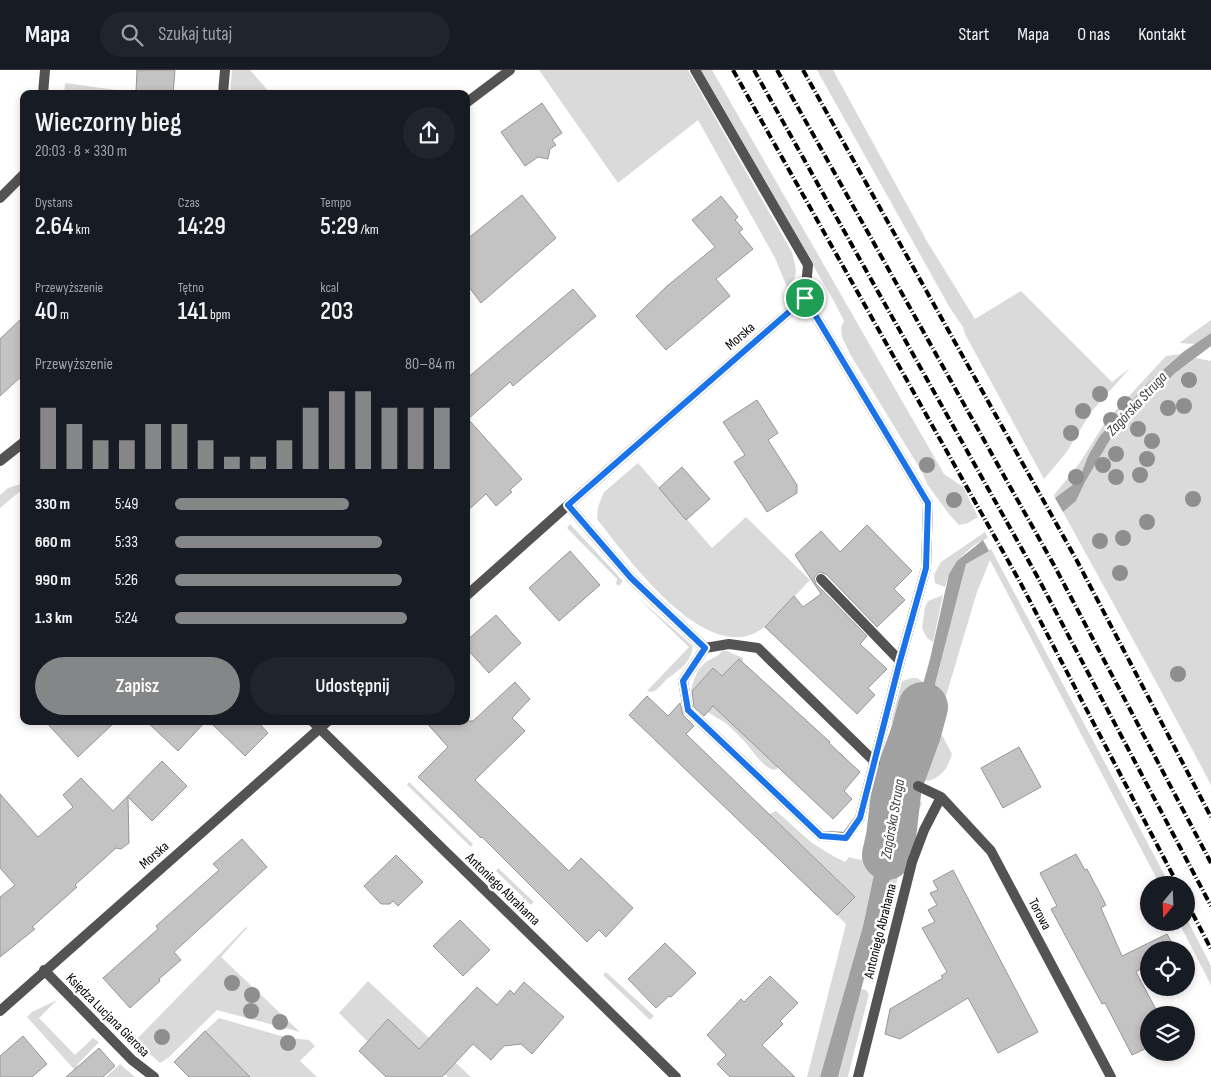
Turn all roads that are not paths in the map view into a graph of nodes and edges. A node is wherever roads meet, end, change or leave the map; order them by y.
1 (45, 70) edge
2 (225, 70) edge
3 (510, 70) edge
4 (695, 70) edge
5 (43, 90) edge
6 (223, 90) edge
7 (470, 100) edge
8 (20, 178) edge
9 (0, 198) edge
10 (805, 298) junction
11 (20, 445) edge
12 (0, 461) edge
13 (568, 505) junction
14 (821, 579) dead end
15 (470, 592) edge
16 (705, 648) junction
17 (900, 661) junction
18 (315, 725) edge
19 (875, 762) junction
20 (918, 786) dead end
21 (941, 797) junction
22 (44, 970) junction
23 (0, 1011) edge
24 (154, 1077) edge
25 (676, 1077) edge
26 (858, 1077) edge
27 (1111, 1077) edge

1 - 5 street
2 - 6 street
3 - 7 street
4 - 10 street
8 - 9 street
10 - 13 street, Morska
10 - 17 street
11 - 12 street
13 - 15 street, Morska
13 - 16 street
14 - 17 street
16 - 19 street
16 - 19 street
17 - 19 street
18 - 22 street, Morska
18 - 25 street, Antoniego Abrahama
20 - 21 street, Torowa
21 - 26 street, Antoniego Abrahama
21 - 27 street, Torowa
22 - 23 street, Morska
22 - 24 street, Księdza Lucjana Gierosa

